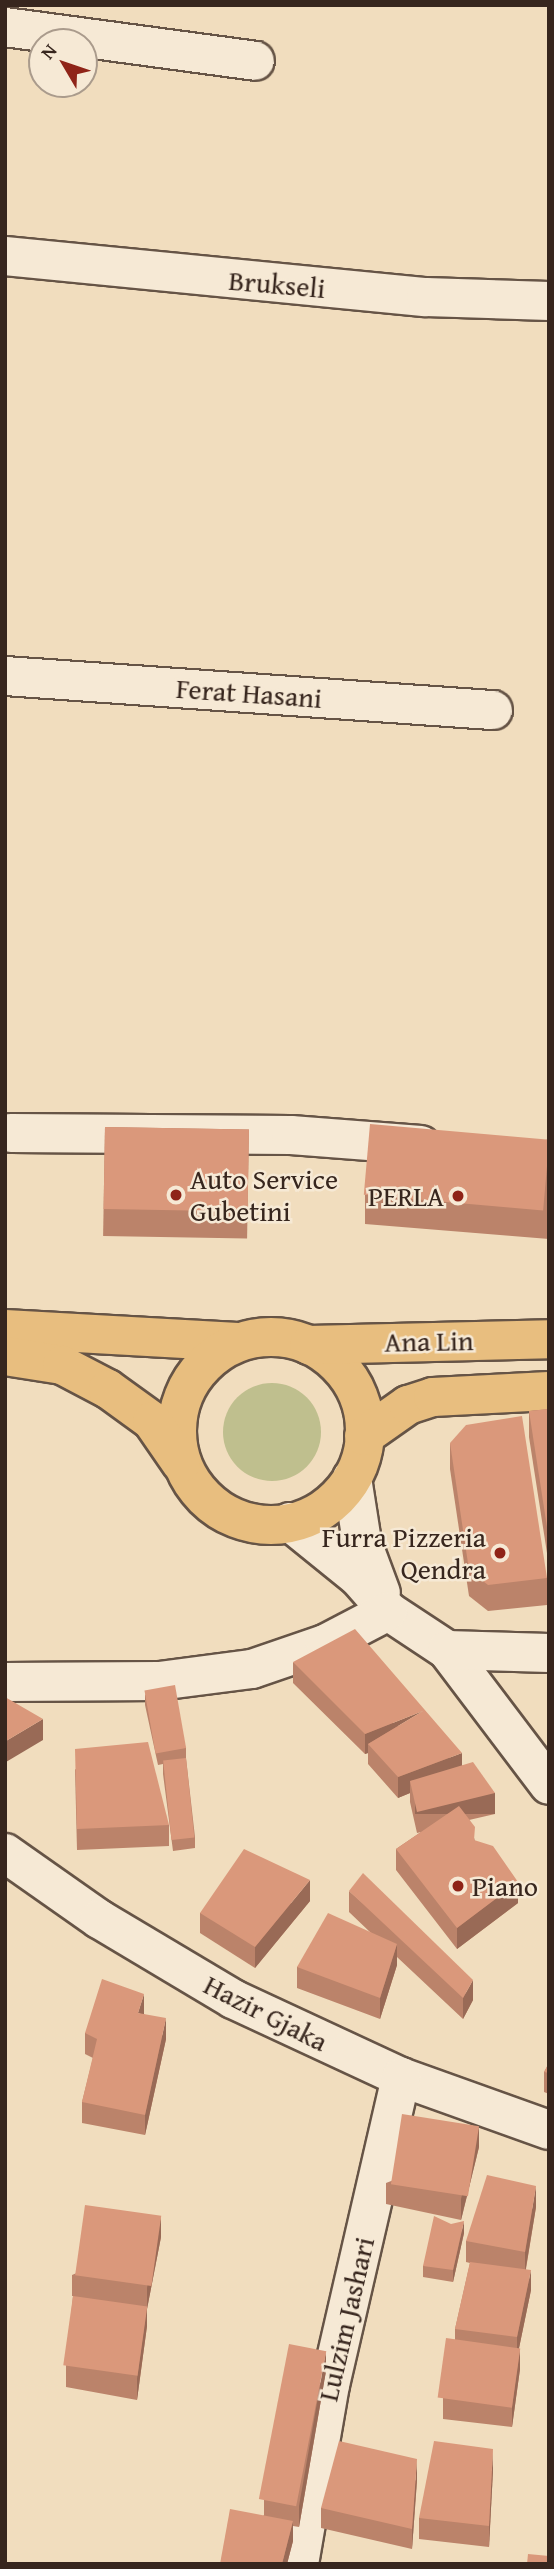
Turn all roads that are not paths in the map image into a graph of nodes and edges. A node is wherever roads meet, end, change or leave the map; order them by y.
1 (5, 27) edge
2 (255, 61) dead end
3 (5, 256) edge
4 (549, 300) edge
5 (5, 676) edge
6 (493, 710) dead end
7 (11, 1133) dead end
8 (454, 1147) edge
9 (5, 1329) edge
10 (549, 1339) edge
11 (238, 1342) junction
12 (309, 1345) junction
13 (5, 1356) edge
14 (549, 1391) edge
15 (364, 1436) junction
16 (183, 1466) junction
17 (352, 1478) junction
18 (290, 1522) junction
19 (388, 1611) junction
20 (447, 1650) junction
21 (549, 1653) edge
22 (5, 1682) edge
23 (549, 1785) edge
24 (5, 1853) edge
25 (401, 2077) junction
26 (549, 2130) edge
27 (299, 2564) edge

1 - 2 street
3 - 4 street, Brukseli
5 - 6 street, Ferat Hasani
7 - 8 street
9 - 11 main road
10 - 12 main road, Ana Lin
11 - 12 main road
11 - 16 main road
12 - 15 main road
13 - 16 main road
14 - 15 main road, Ana Lin
15 - 17 main road
16 - 18 main road
17 - 18 main road
17 - 19 street
18 - 19 street
19 - 20 street
19 - 22 street
20 - 21 street
20 - 23 street
24 - 25 street, Hazir Gjaka
25 - 26 street, Hazir Gjaka
25 - 27 street, Lulzim Jashari

